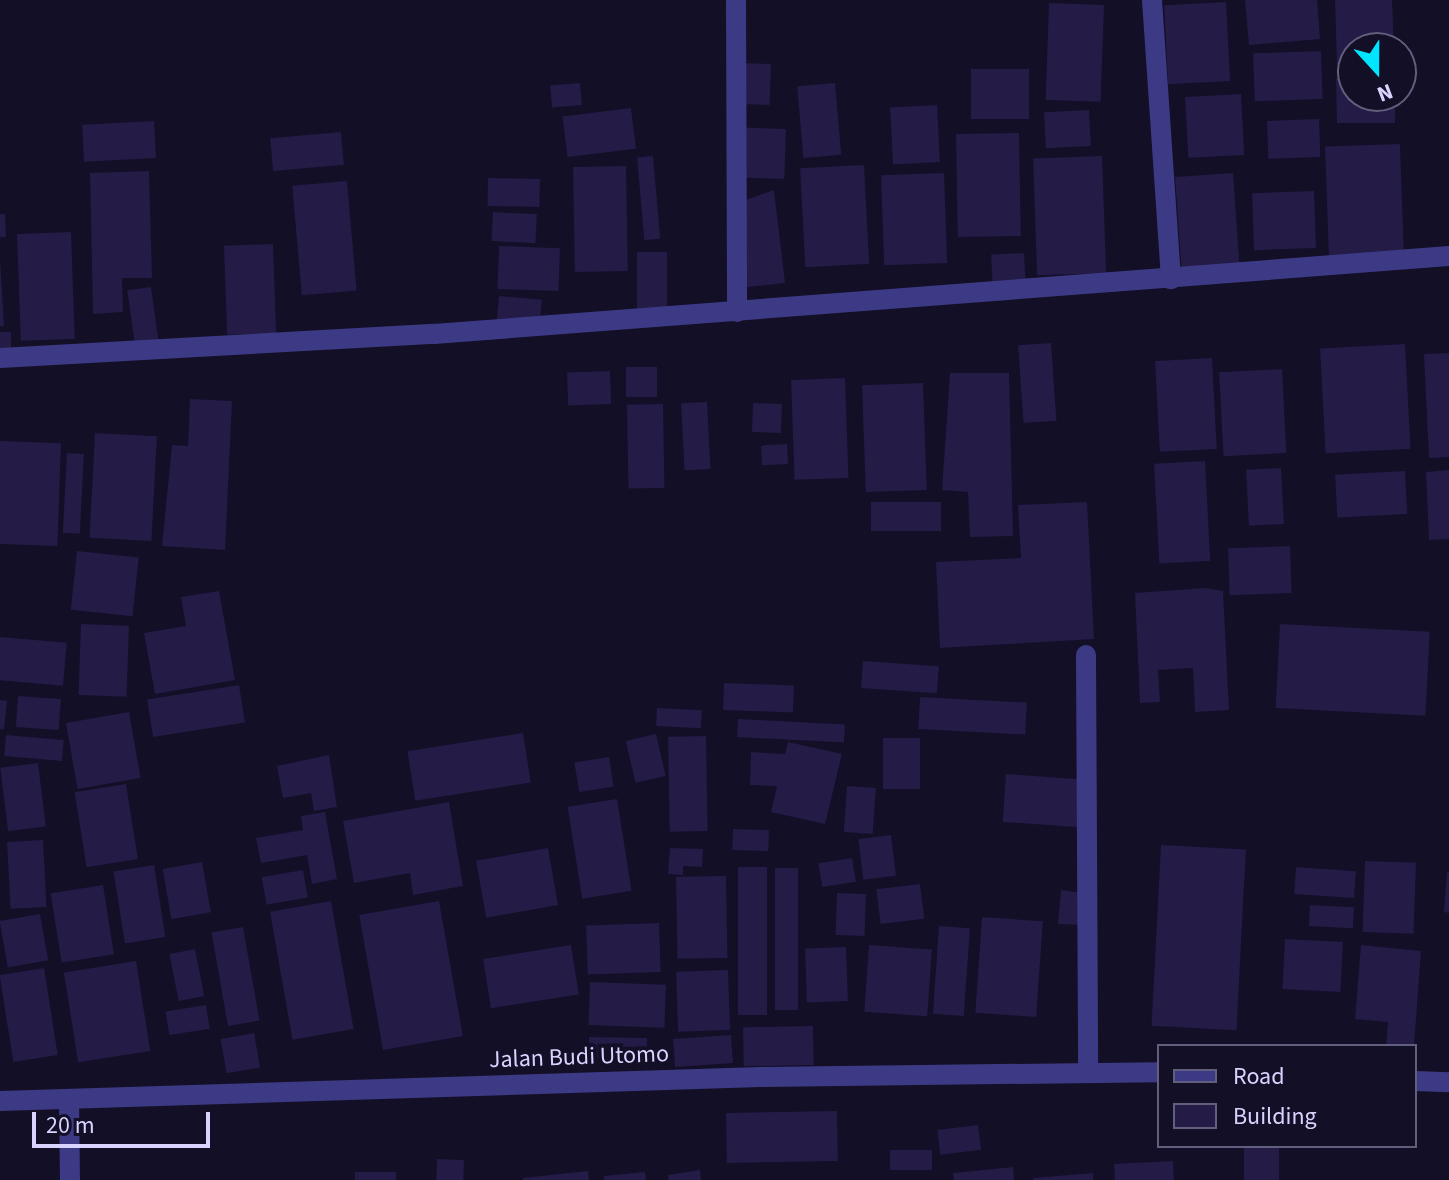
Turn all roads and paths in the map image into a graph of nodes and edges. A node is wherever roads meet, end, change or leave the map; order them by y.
1 (736, 0) edge
2 (1152, 0) edge
3 (1449, 256) edge
4 (1171, 279) junction
5 (737, 312) junction
6 (0, 358) edge
7 (1086, 655) dead end
8 (1088, 1069) junction
9 (1157, 1072) edge
10 (1417, 1081) edge
11 (1449, 1082) edge
12 (69, 1100) junction
13 (0, 1101) edge
14 (70, 1180) edge

1 - 5 street
2 - 4 street
3 - 4 street
4 - 5 street
5 - 6 street
7 - 8 street
8 - 9 street, Jalan Budi Utomo
8 - 12 street, Jalan Budi Utomo
10 - 11 street
12 - 13 street, Jalan Budi Utomo
12 - 14 street

